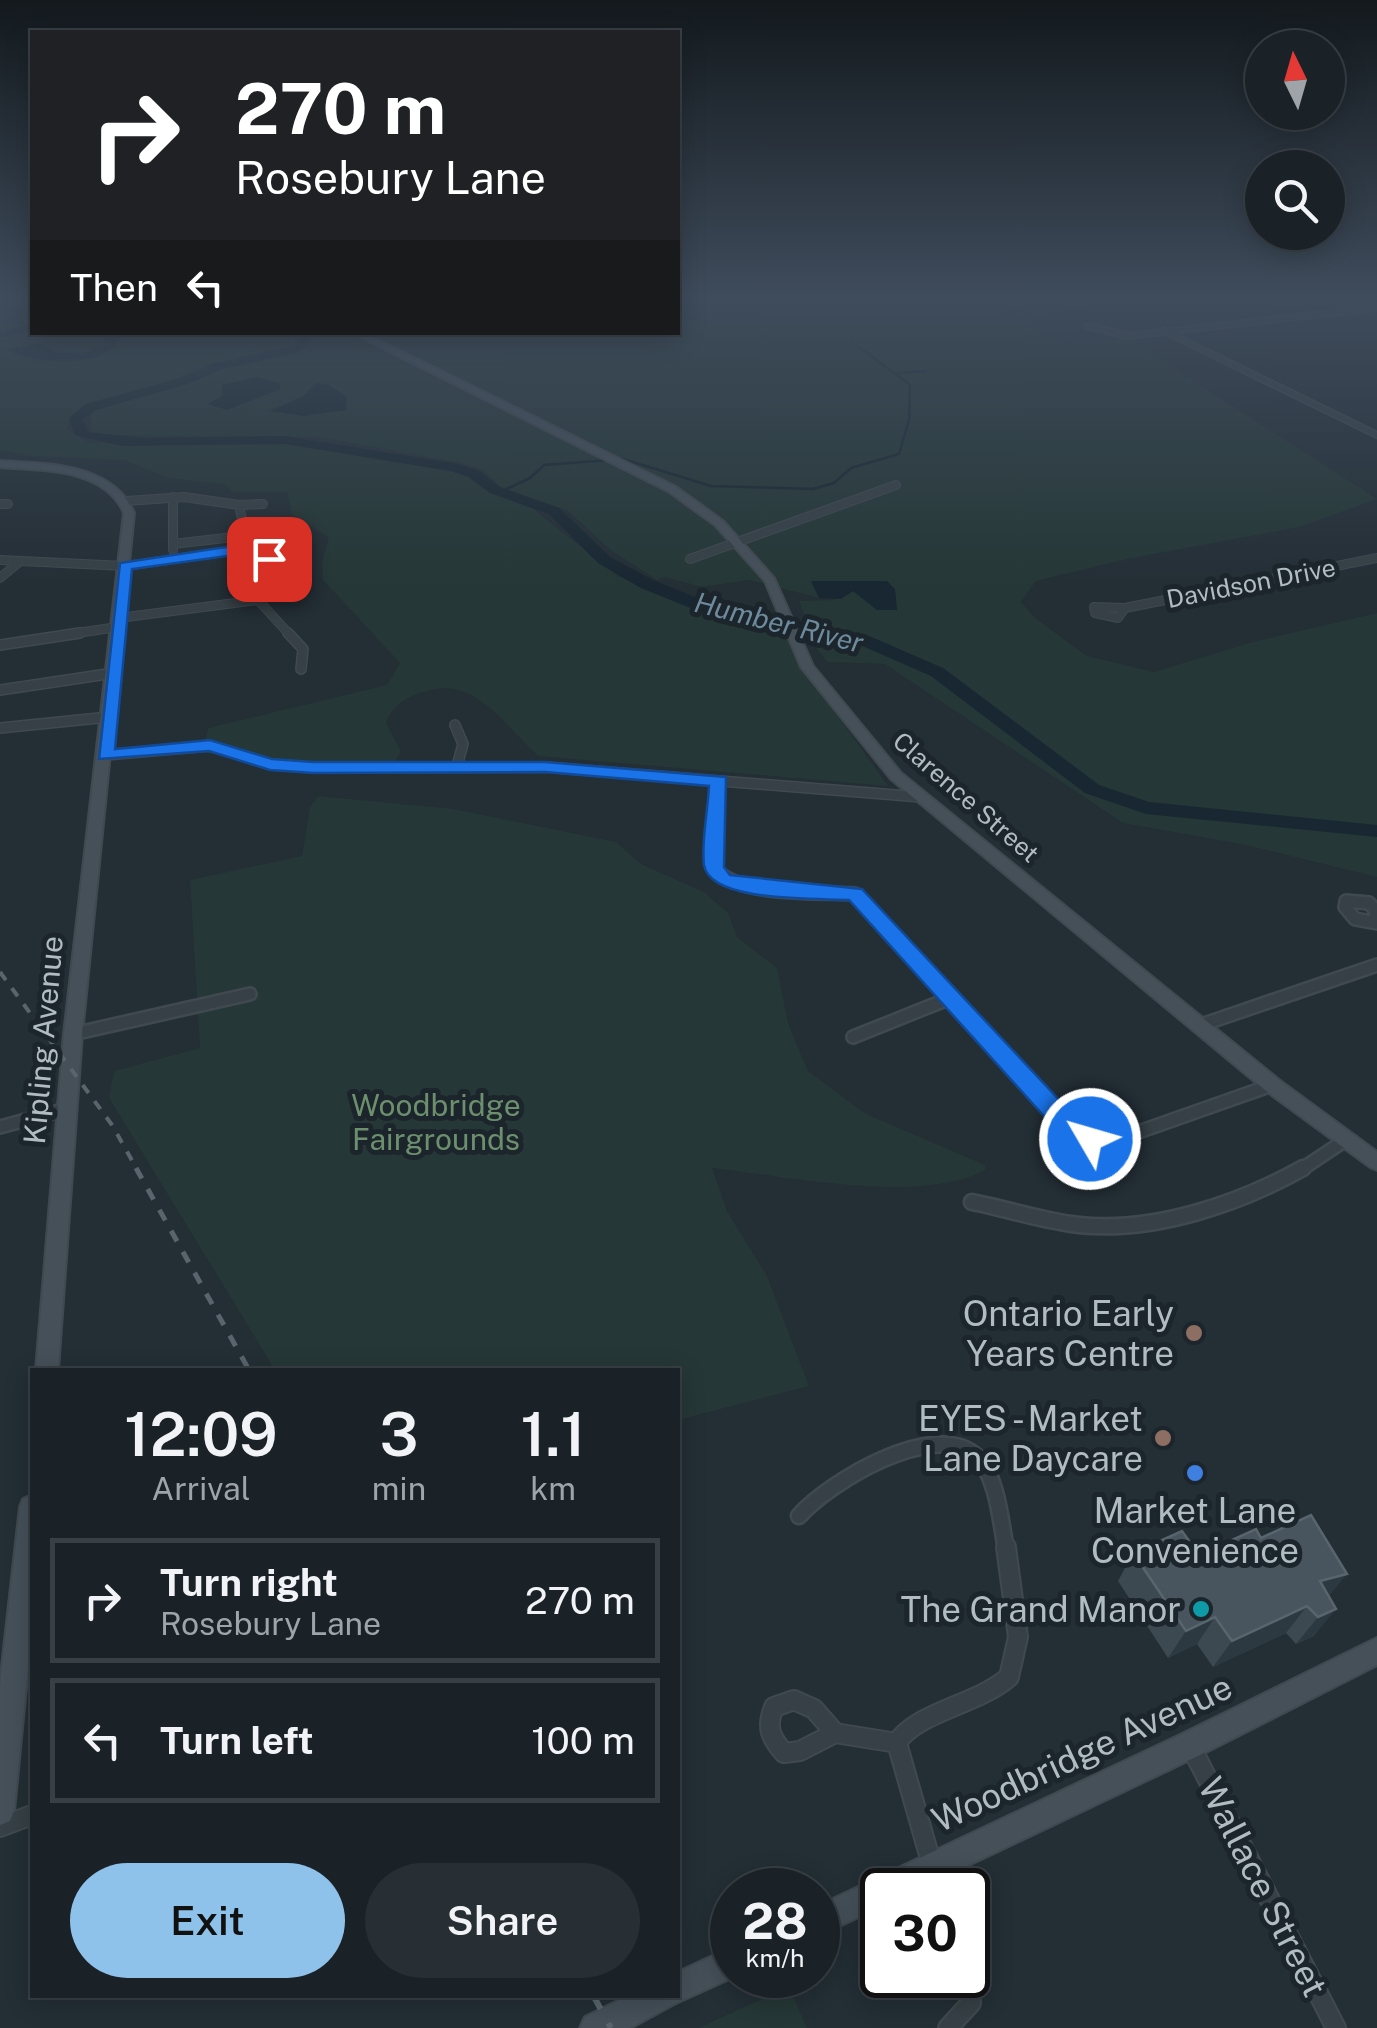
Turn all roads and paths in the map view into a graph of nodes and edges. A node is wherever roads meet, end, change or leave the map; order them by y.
1 (482, 395) edge
2 (1293, 395) edge
3 (1377, 436) edge
4 (0, 464) edge
5 (896, 484) dead end
6 (173, 497) junction
7 (126, 501) junction
8 (263, 504) dead end
9 (240, 505) junction
10 (252, 534) junction
11 (735, 541) junction
12 (173, 544) junction
13 (260, 547) junction
14 (1377, 558) edge
15 (173, 559) junction
16 (269, 559) dead end
17 (690, 559) dead end
18 (0, 560) edge
19 (18, 563) junction
20 (125, 566) junction
21 (0, 578) edge
22 (1125, 608) dead end
23 (118, 622) junction
24 (0, 645) edge
25 (301, 669) dead end
26 (114, 672) junction
27 (0, 690) edge
28 (109, 717) junction
29 (455, 724) dead end
30 (0, 728) edge
31 (106, 755) junction
32 (458, 766) junction
33 (719, 781) junction
34 (921, 797) junction
35 (1377, 965) edge
36 (250, 994) dead end
37 (948, 999) junction
38 (1201, 1025) junction
39 (73, 1034) junction
40 (853, 1038) dead end
41 (1272, 1085) junction
42 (70, 1108) junction
43 (0, 1127) edge
44 (1344, 1140) junction
45 (1377, 1162) edge
46 (972, 1202) dead end
47 (47, 1368) edge
48 (800, 1516) dead end
49 (30, 1525) edge
50 (1377, 1651) edge
51 (835, 1733) dead end
52 (898, 1743) junction
53 (1190, 1745) junction
54 (0, 1811) edge
55 (30, 1815) edge
56 (0, 1826) edge
57 (932, 1868) edge
58 (954, 1868) edge
59 (710, 1973) edge
60 (680, 1987) edge
61 (651, 1998) edge
62 (971, 1998) edge
63 (625, 2004) edge
64 (596, 2028) edge
65 (948, 2028) edge
66 (1336, 2028) edge

1 - 11 street, Clarence Street
2 - 3 street
4 - 7 street
5 - 11 street
6 - 7 street
6 - 9 street
6 - 12 street
7 - 20 street, Kipling Avenue
8 - 9 street
9 - 10 street
10 - 12 street
10 - 13 street
11 - 17 street
11 - 34 street, Clarence Street
12 - 15 street
13 - 15 street
13 - 16 street
14 - 22 street, Davidson Drive
15 - 20 street
18 - 19 street
19 - 20 street
19 - 21 street
20 - 23 street, Kipling Avenue
23 - 24 street
23 - 25 street
23 - 26 street, Kipling Avenue
26 - 27 street
26 - 28 street, Kipling Avenue
28 - 30 street
28 - 31 street, Kipling Avenue
29 - 32 street
31 - 32 street
31 - 39 street, Kipling Avenue
32 - 33 street
33 - 34 street
33 - 37 street
34 - 38 street, Clarence Street
35 - 38 street
36 - 39 street
37 - 40 street
37 - 41 street
38 - 41 street, Clarence Street
39 - 42 street, Kipling Avenue
41 - 44 street, Clarence Street
42 - 43 street
42 - 47 street, Kipling Avenue
44 - 45 street, Clarence Street
44 - 46 street
48 - 52 street
49 - 54 street
50 - 53 street, Woodbridge Avenue
51 - 52 street
52 - 57 street
53 - 58 street, Woodbridge Avenue
53 - 66 street, Wallace Street
55 - 56 street
59 - 60 street
61 - 63 street
62 - 65 street
63 - 64 street

